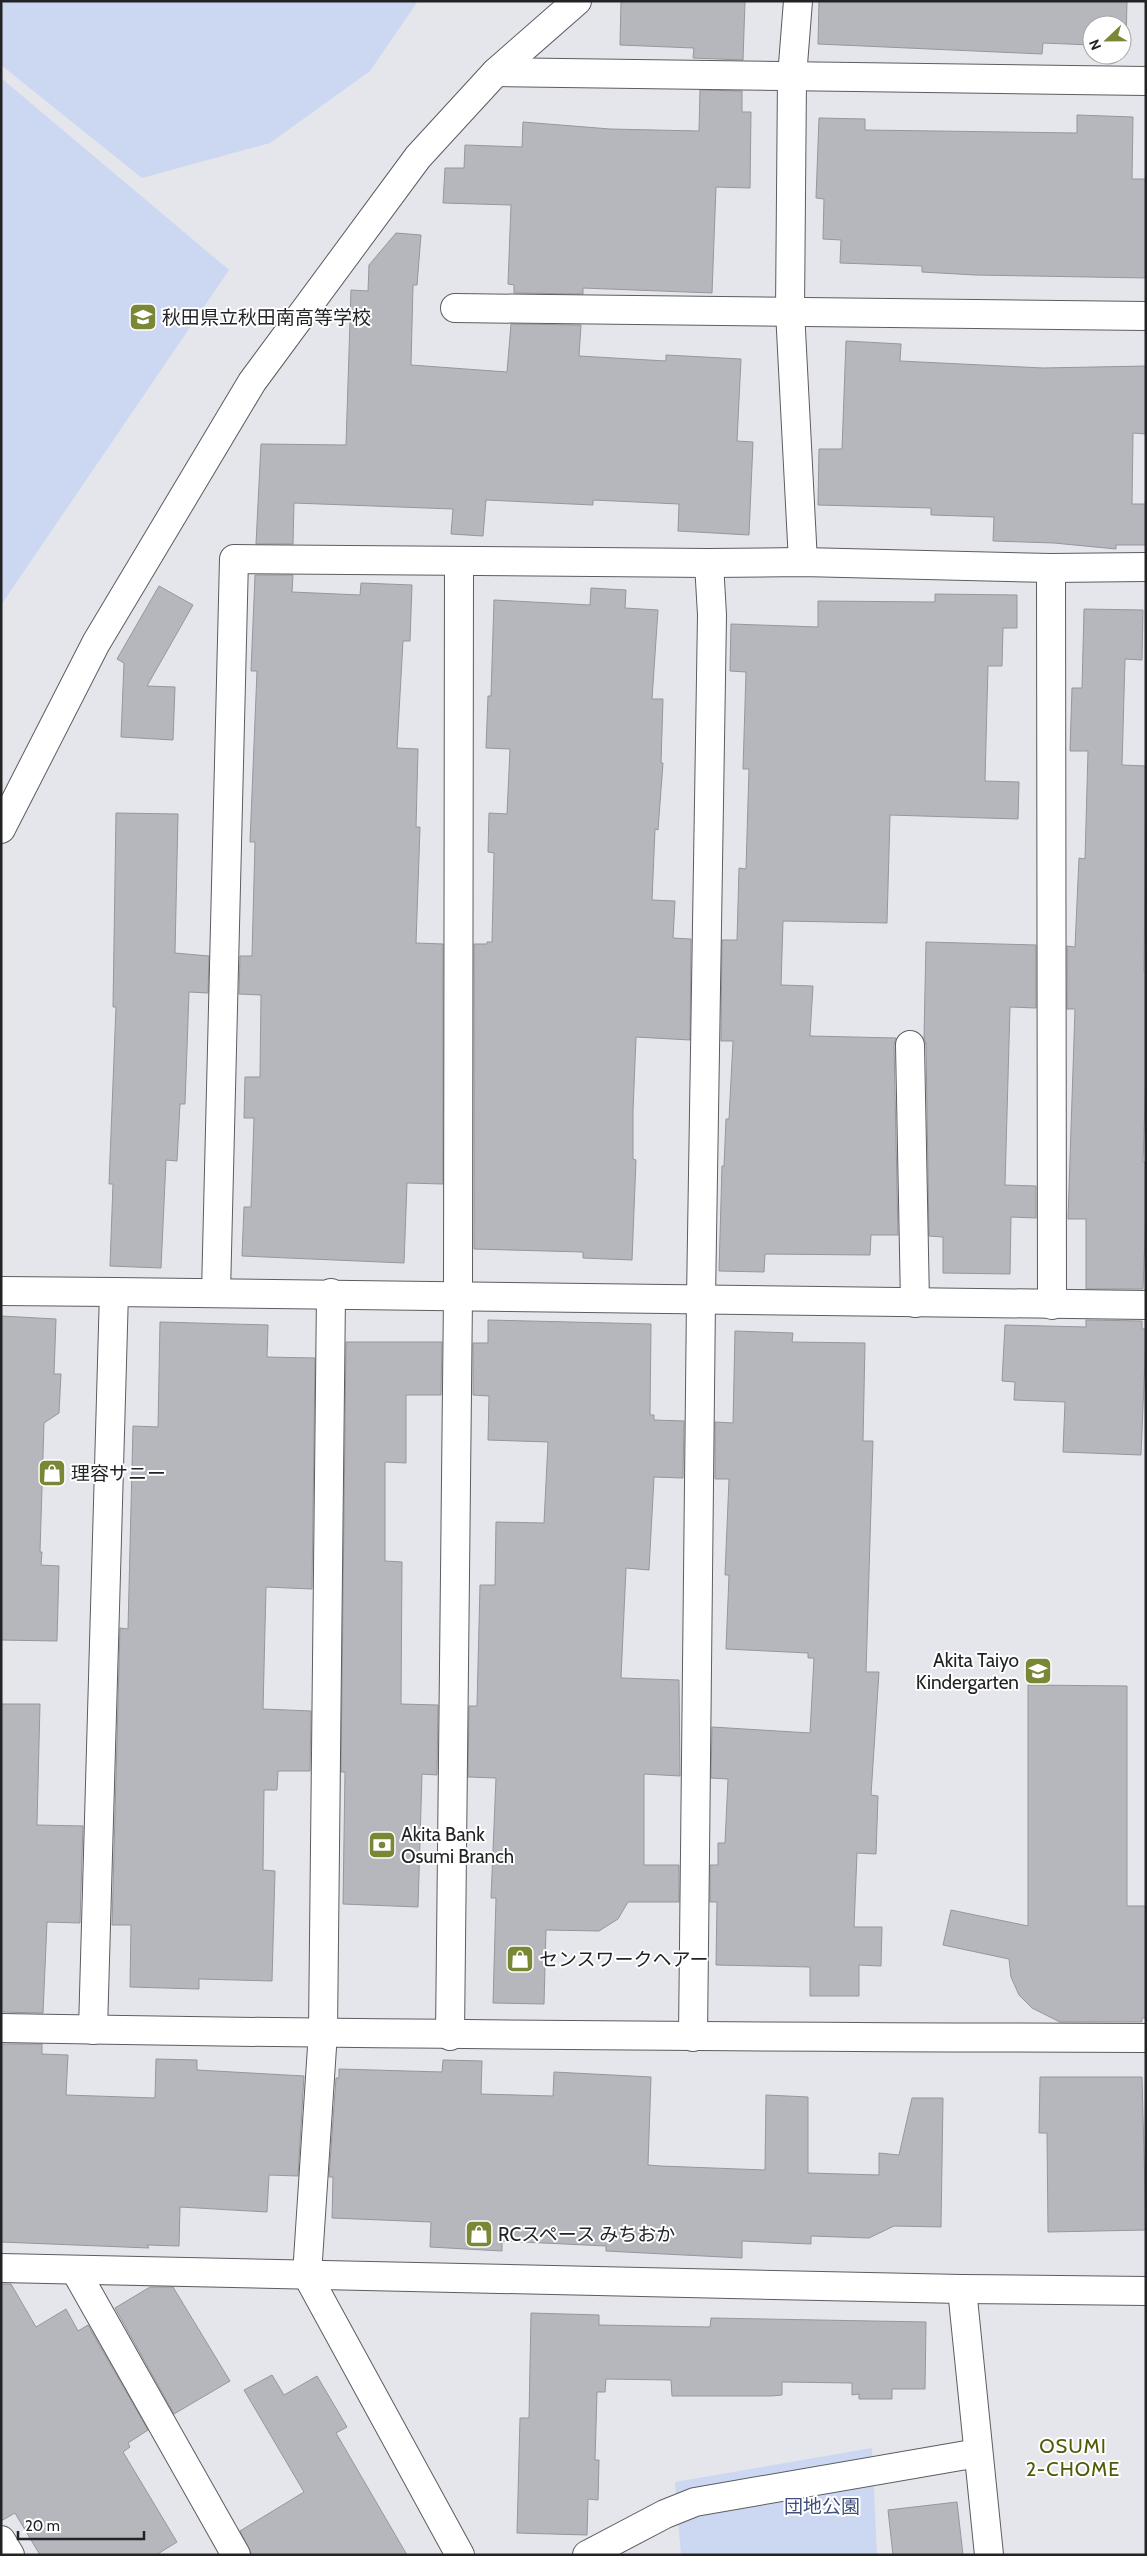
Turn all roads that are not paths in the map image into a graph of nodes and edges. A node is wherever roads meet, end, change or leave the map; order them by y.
1 (577, 1) edge
2 (798, 1) edge
3 (496, 72) junction
4 (792, 77) junction
5 (1146, 81) edge
6 (455, 308) dead end
7 (790, 311) junction
8 (1146, 316) edge
9 (460, 560) junction
10 (803, 562) junction
11 (709, 564) junction
12 (1146, 567) edge
13 (1051, 568) junction
14 (1, 829) edge
15 (910, 1045) dead end
16 (1, 1291) edge
17 (114, 1292) junction
18 (216, 1293) junction
19 (331, 1293) junction
20 (458, 1296) junction
21 (701, 1299) junction
22 (915, 1303) junction
23 (1052, 1305) junction
24 (1146, 1306) edge
25 (1, 2028) edge
26 (93, 2030) junction
27 (323, 2032) junction
28 (450, 2036) junction
29 (693, 2037) junction
30 (1146, 2038) edge
31 (1, 2268) edge
32 (75, 2270) junction
33 (307, 2275) junction
34 (962, 2289) junction
35 (1146, 2291) edge
36 (978, 2453) junction
37 (1, 2540) edge
38 (10, 2555) edge
39 (236, 2555) edge
40 (460, 2555) edge
41 (588, 2555) edge
42 (989, 2555) edge

1 - 3 street
2 - 4 street
3 - 4 street
3 - 14 street
4 - 5 street
4 - 7 street
6 - 7 street
7 - 8 street
7 - 10 street
9 - 11 street
9 - 18 street
9 - 20 street
10 - 11 street
10 - 13 street
11 - 21 street
12 - 13 street
13 - 23 street
15 - 22 street
16 - 17 street
17 - 18 street
17 - 26 street
18 - 19 street
19 - 20 street
19 - 27 street
20 - 21 street
20 - 28 street
21 - 22 street
21 - 29 street
22 - 23 street
23 - 24 street
25 - 26 street
26 - 27 street
27 - 28 street
27 - 33 street
28 - 29 street
29 - 30 street
31 - 32 street
32 - 33 street
32 - 39 street
33 - 34 street
33 - 40 street
34 - 35 street
34 - 36 street
36 - 41 street
36 - 42 street
37 - 38 street

